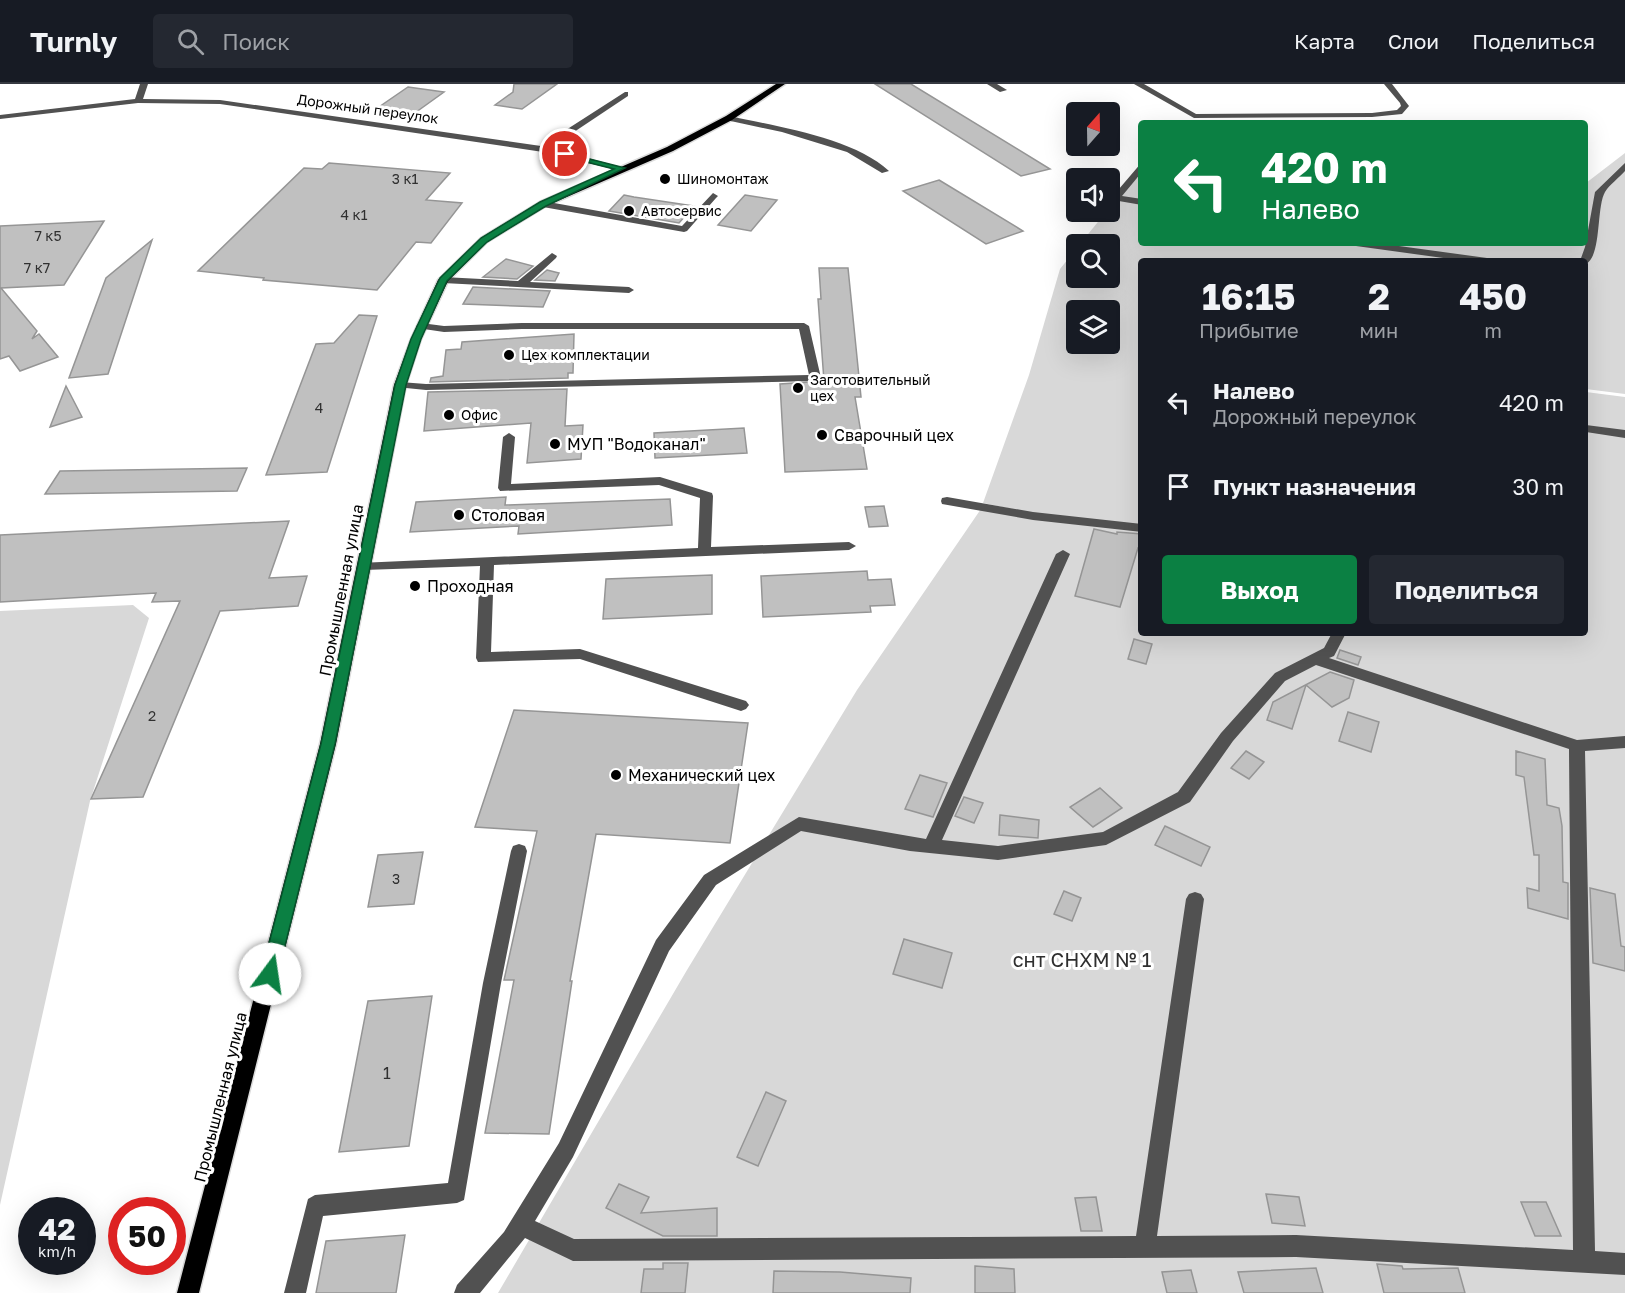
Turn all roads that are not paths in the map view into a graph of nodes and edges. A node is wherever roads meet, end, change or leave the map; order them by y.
1 (144, 84) edge
2 (781, 84) edge
3 (991, 84) edge
4 (1138, 84) edge
5 (1388, 84) edge
6 (1003, 90) dead end
7 (625, 94) dead end
8 (138, 101) junction
9 (0, 117) edge
10 (729, 118) junction
11 (543, 149) junction
12 (1625, 166) edge
13 (621, 168) junction
14 (1138, 170) edge
15 (885, 171) dead end
16 (1613, 178) junction
17 (1625, 185) edge
18 (713, 196) dead end
19 (1138, 201) edge
20 (543, 204) junction
21 (1378, 246) edge
22 (552, 255) dead end
23 (1465, 258) edge
24 (1586, 258) edge
25 (443, 280) junction
26 (520, 285) junction
27 (629, 290) dead end
28 (421, 326) junction
29 (400, 385) junction
30 (1588, 429) edge
31 (1625, 434) edge
32 (509, 436) dead end
33 (947, 501) dead end
34 (1138, 528) edge
35 (849, 546) dead end
36 (704, 552) junction
37 (1063, 554) dead end
38 (487, 560) junction
39 (364, 566) junction
40 (1337, 636) edge
41 (1314, 659) junction
42 (741, 705) dead end
43 (1625, 742) edge
44 (1577, 746) junction
45 (931, 846) junction
46 (519, 851) dead end
47 (1195, 899) dead end
48 (520, 1226) junction
49 (1145, 1247) junction
50 (1584, 1260) junction
51 (1625, 1264) edge
52 (188, 1293) edge
53 (295, 1293) edge
54 (465, 1293) edge

1 - 8 street
2 - 10 main road, Промышленная улица
3 - 6 street
4 - 5 street
7 - 11 street
8 - 9 street, Дорожный переулок
8 - 11 street, Дорожный переулок
10 - 13 main road, Промышленная улица
10 - 15 street
11 - 13 street, Дорожный переулок
12 - 16 street
13 - 20 main road, Промышленная улица
14 - 19 street
16 - 17 street
16 - 24 street
18 - 20 street
20 - 25 main road, Промышленная улица
21 - 23 street
22 - 26 street
25 - 26 street
25 - 28 main road, Промышленная улица
26 - 27 street
28 - 29 main road, Промышленная улица
28 - 29 street
29 - 39 main road, Промышленная улица
30 - 31 street
32 - 36 street
33 - 34 street
35 - 36 street
36 - 38 street
37 - 45 street
38 - 39 street
38 - 42 street
39 - 52 main road, Промышленная улица
40 - 41 street
41 - 44 street
41 - 45 street
43 - 44 street
44 - 50 street
45 - 48 street
46 - 53 street
47 - 49 street
48 - 49 street
48 - 54 street
49 - 50 street
50 - 51 street

